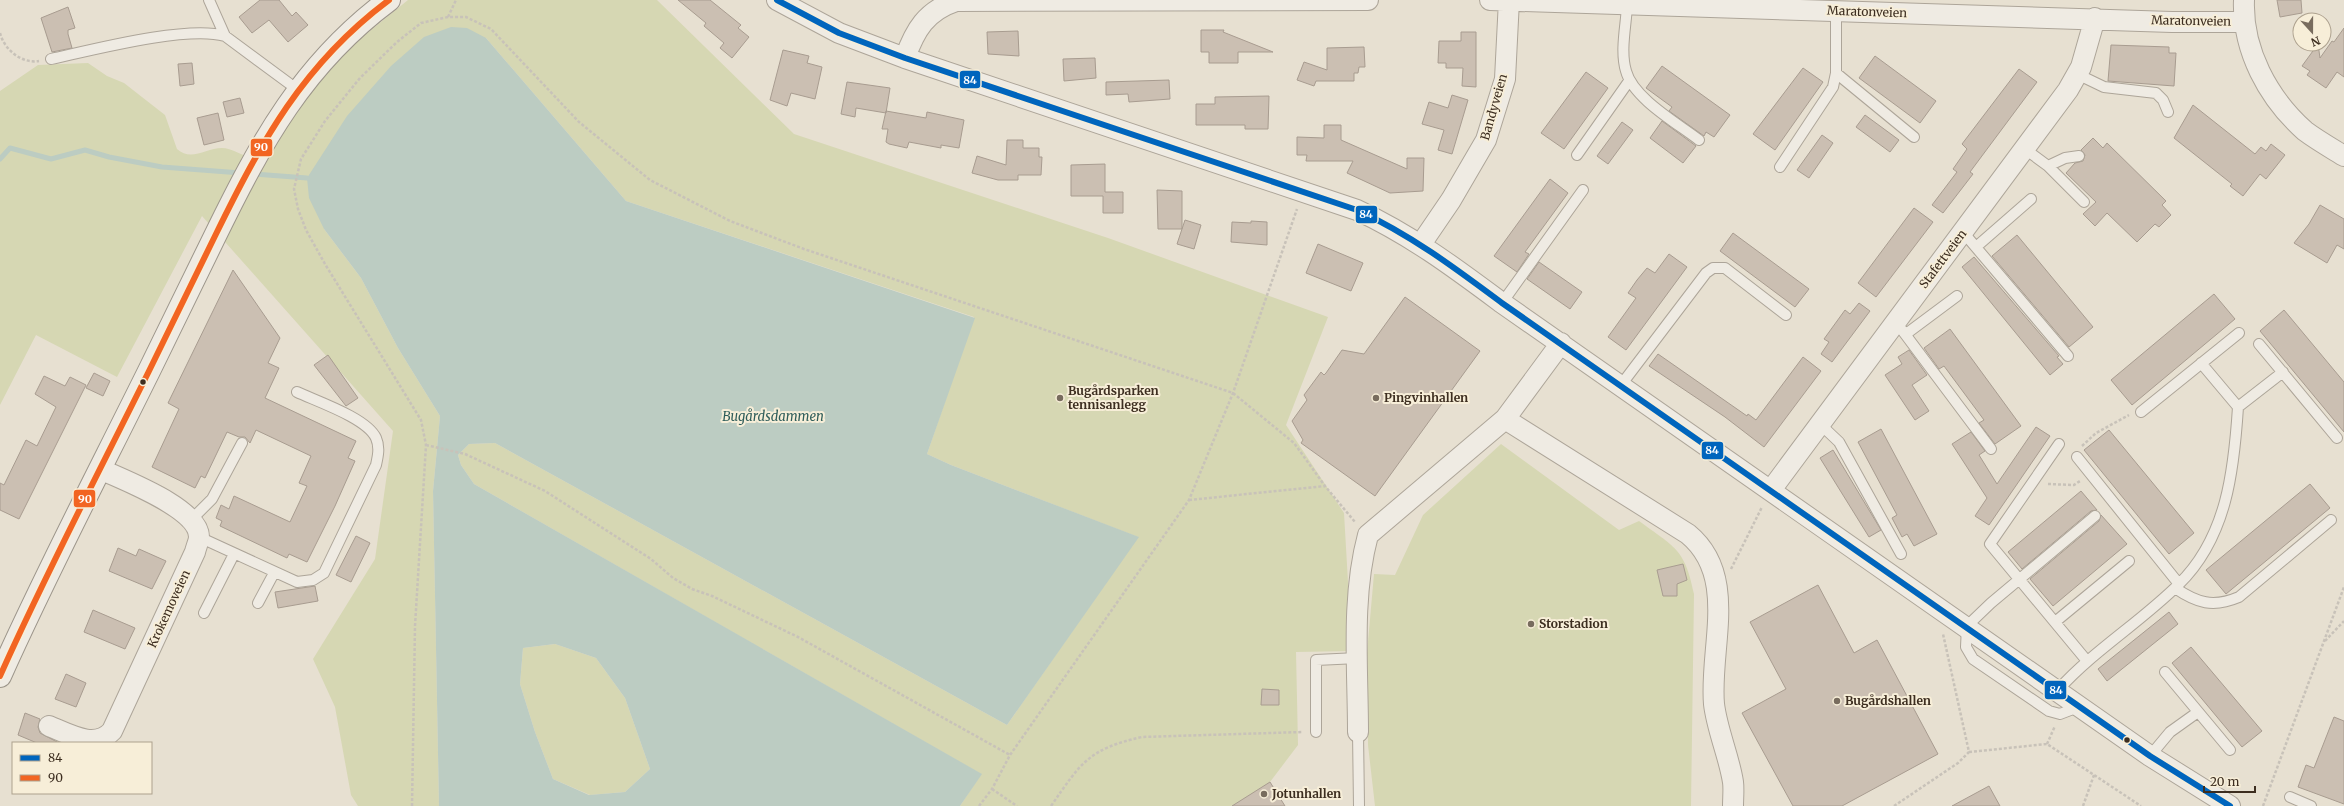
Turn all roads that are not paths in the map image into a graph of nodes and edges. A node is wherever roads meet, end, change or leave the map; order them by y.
1 (209, 0) edge
2 (388, 0) edge
3 (777, 0) edge
4 (969, 0) edge
5 (1368, 0) edge
6 (1490, 0) edge
7 (1509, 0) edge
8 (2244, 0) edge
9 (1032, 1) edge
10 (1563, 2) edge
11 (1628, 3) edge
12 (1756, 5) edge
13 (1806, 5) edge
14 (1836, 12) junction
15 (2096, 18) junction
16 (2243, 22) junction
17 (225, 36) junction
18 (905, 58) junction
19 (51, 59) road end
20 (1836, 73) junction
21 (2077, 74) junction
22 (1629, 81) junction
23 (298, 90) junction
24 (2168, 112) dead end
25 (1914, 136) dead end
26 (1699, 140) dead end
27 (2025, 149) junction
28 (1577, 155) dead end
29 (2079, 156) dead end
30 (2344, 156) edge
31 (2048, 166) junction
32 (1780, 167) dead end
33 (1584, 190) dead end
34 (2031, 199) dead end
35 (2084, 202) dead end
36 (1963, 232) junction
37 (1421, 244) junction
38 (1976, 247) junction
39 (1957, 296) dead end
40 (1502, 303) junction
41 (1786, 315) dead end
42 (1901, 328) junction
43 (2238, 333) dead end
44 (1561, 343) junction
45 (2260, 344) dead end
46 (2068, 356) dead end
47 (2201, 363) junction
48 (2283, 372) junction
49 (1621, 385) junction
50 (297, 392) dead end
51 (2238, 407) junction
52 (2141, 412) road end
53 (1505, 419) junction
54 (1820, 424) junction
55 (2337, 438) dead end
56 (242, 443) dead end
57 (2059, 444) dead end
58 (1991, 449) dead end
59 (2076, 458) road end
60 (100, 469) junction
61 (1771, 490) junction
62 (2095, 516) dead end
63 (2331, 520) dead end
64 (196, 528) junction
65 (234, 554) junction
66 (1901, 554) dead end
67 (2129, 561) dead end
68 (274, 573) junction
69 (2019, 579) junction
70 (2177, 586) junction
71 (258, 603) dead end
72 (204, 613) dead end
73 (2055, 622) junction
74 (1967, 626) junction
75 (1358, 658) junction
76 (2087, 661) junction
77 (2165, 672) dead end
78 (0, 676) edge
79 (2058, 690) junction
80 (2081, 706) junction
81 (2198, 712) junction
82 (49, 726) dead end
83 (1316, 732) road end
84 (1358, 732) joint
85 (2230, 750) dead end
86 (2150, 756) junction
87 (2290, 797) dead end
88 (1359, 806) edge
89 (1733, 806) edge
90 (2230, 806) edge
91 (2311, 806) edge

1 - 17 lane
2 - 23 main road
3 - 18 street
4 - 9 street
4 - 18 street
5 - 9 street
6 - 7 street, Maratonveien
7 - 10 street, Maratonveien
7 - 37 street, Bandyveien
8 - 16 street
10 - 11 street, Maratonveien
11 - 12 street, Maratonveien
11 - 22 lane
12 - 13 street, Maratonveien
13 - 14 street, Maratonveien
14 - 15 street, Maratonveien
14 - 20 lane
15 - 16 street, Maratonveien
15 - 21 street, Stafettveien
16 - 30 street
17 - 19 lane
17 - 23 lane
18 - 37 street
20 - 25 lane
20 - 32 lane
21 - 24 lane
21 - 27 street, Stafettveien
22 - 26 lane
22 - 28 lane
23 - 60 main road
27 - 31 lane
27 - 36 street, Stafettveien
29 - 31 lane
31 - 35 lane
33 - 40 lane
34 - 38 lane
36 - 38 lane
36 - 42 street, Stafettveien
37 - 40 street
38 - 46 lane
39 - 42 lane
40 - 44 street
41 - 49 lane
42 - 54 street, Stafettveien
42 - 58 lane
43 - 47 lane
44 - 49 street
44 - 53 street
45 - 48 lane
47 - 51 lane
47 - 52 lane
48 - 51 lane
48 - 55 lane
49 - 61 street
50 - 68 lane
51 - 70 lane
53 - 75 street
53 - 89 street
54 - 61 street, Stafettveien
54 - 66 lane
56 - 64 lane
57 - 69 lane
59 - 70 lane
60 - 64 street
60 - 78 main road
61 - 74 street
62 - 69 lane
63 - 70 lane
64 - 65 lane
64 - 82 street, Krokemoveien
65 - 68 lane
65 - 72 lane
67 - 73 lane
68 - 71 lane
69 - 73 lane
69 - 74 lane
70 - 76 lane
73 - 76 lane
74 - 79 street
74 - 80 lane
75 - 83 lane
75 - 84 street
76 - 79 lane
77 - 81 lane
79 - 80 street
80 - 86 street
81 - 85 lane
81 - 86 lane
84 - 88 lane
86 - 90 street
87 - 91 lane

